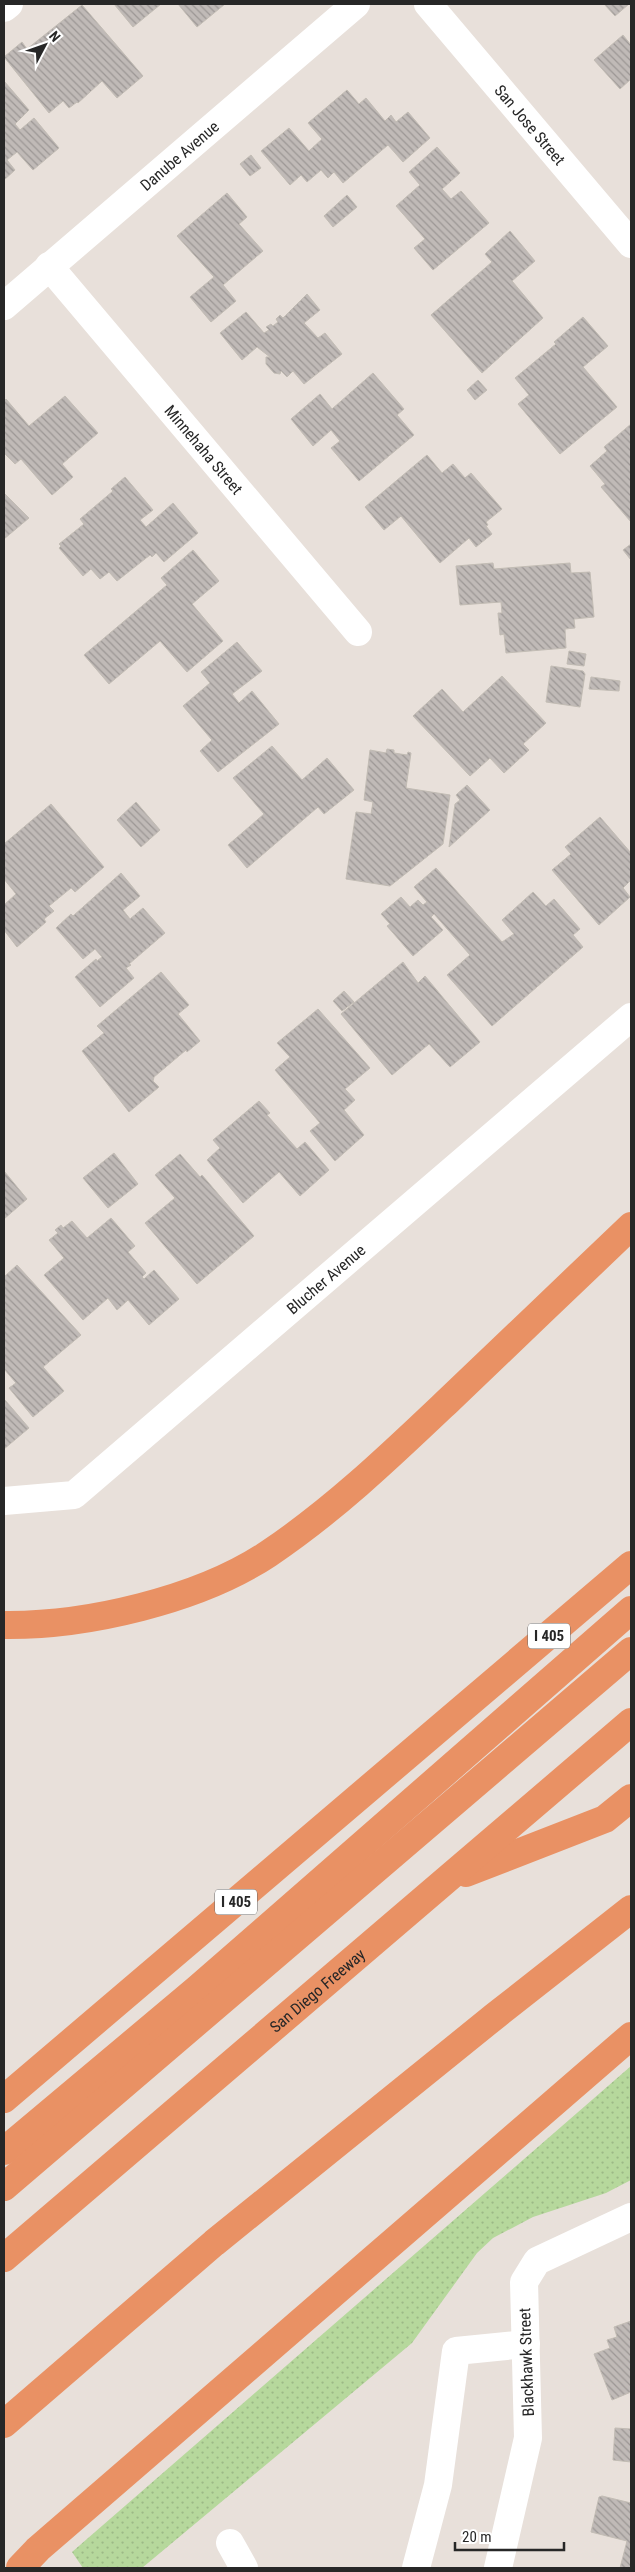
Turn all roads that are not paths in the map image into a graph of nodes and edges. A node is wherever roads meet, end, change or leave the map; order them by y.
1 (9, 4) edge
2 (356, 4) edge
3 (428, 4) edge
4 (4, 8) edge
5 (631, 244) edge
6 (49, 266) junction
7 (4, 306) edge
8 (358, 632) dead end
9 (631, 1017) edge
10 (631, 1226) edge
11 (4, 1501) edge
12 (631, 1565) edge
13 (631, 1610) edge
14 (4, 1625) edge
15 (631, 1651) edge
16 (631, 1722) edge
17 (631, 1798) edge
18 (446, 1880) junction
19 (631, 1909) edge
20 (631, 2036) edge
21 (4, 2099) edge
22 (4, 2151) edge
23 (4, 2187) edge
24 (631, 2217) edge
25 (4, 2258) edge
26 (526, 2344) junction
27 (4, 2424) edge
28 (230, 2543) dead end
29 (20, 2568) edge
30 (244, 2568) edge
31 (416, 2568) edge
32 (498, 2568) edge

1 - 4 street
2 - 6 street, Danube Avenue
3 - 5 street, San Jose Street
6 - 7 street, Danube Avenue
6 - 8 street, Minnehaha Street
9 - 11 street, Blucher Avenue
10 - 14 highway
12 - 21 highway, I 405
13 - 22 highway
15 - 23 highway
16 - 18 highway, San Diego Freeway
17 - 18 highway
18 - 25 highway, San Diego Freeway
19 - 27 highway
20 - 29 highway
24 - 26 street, Blackhawk Street
26 - 31 street
26 - 32 street, Blackhawk Street
28 - 30 street

